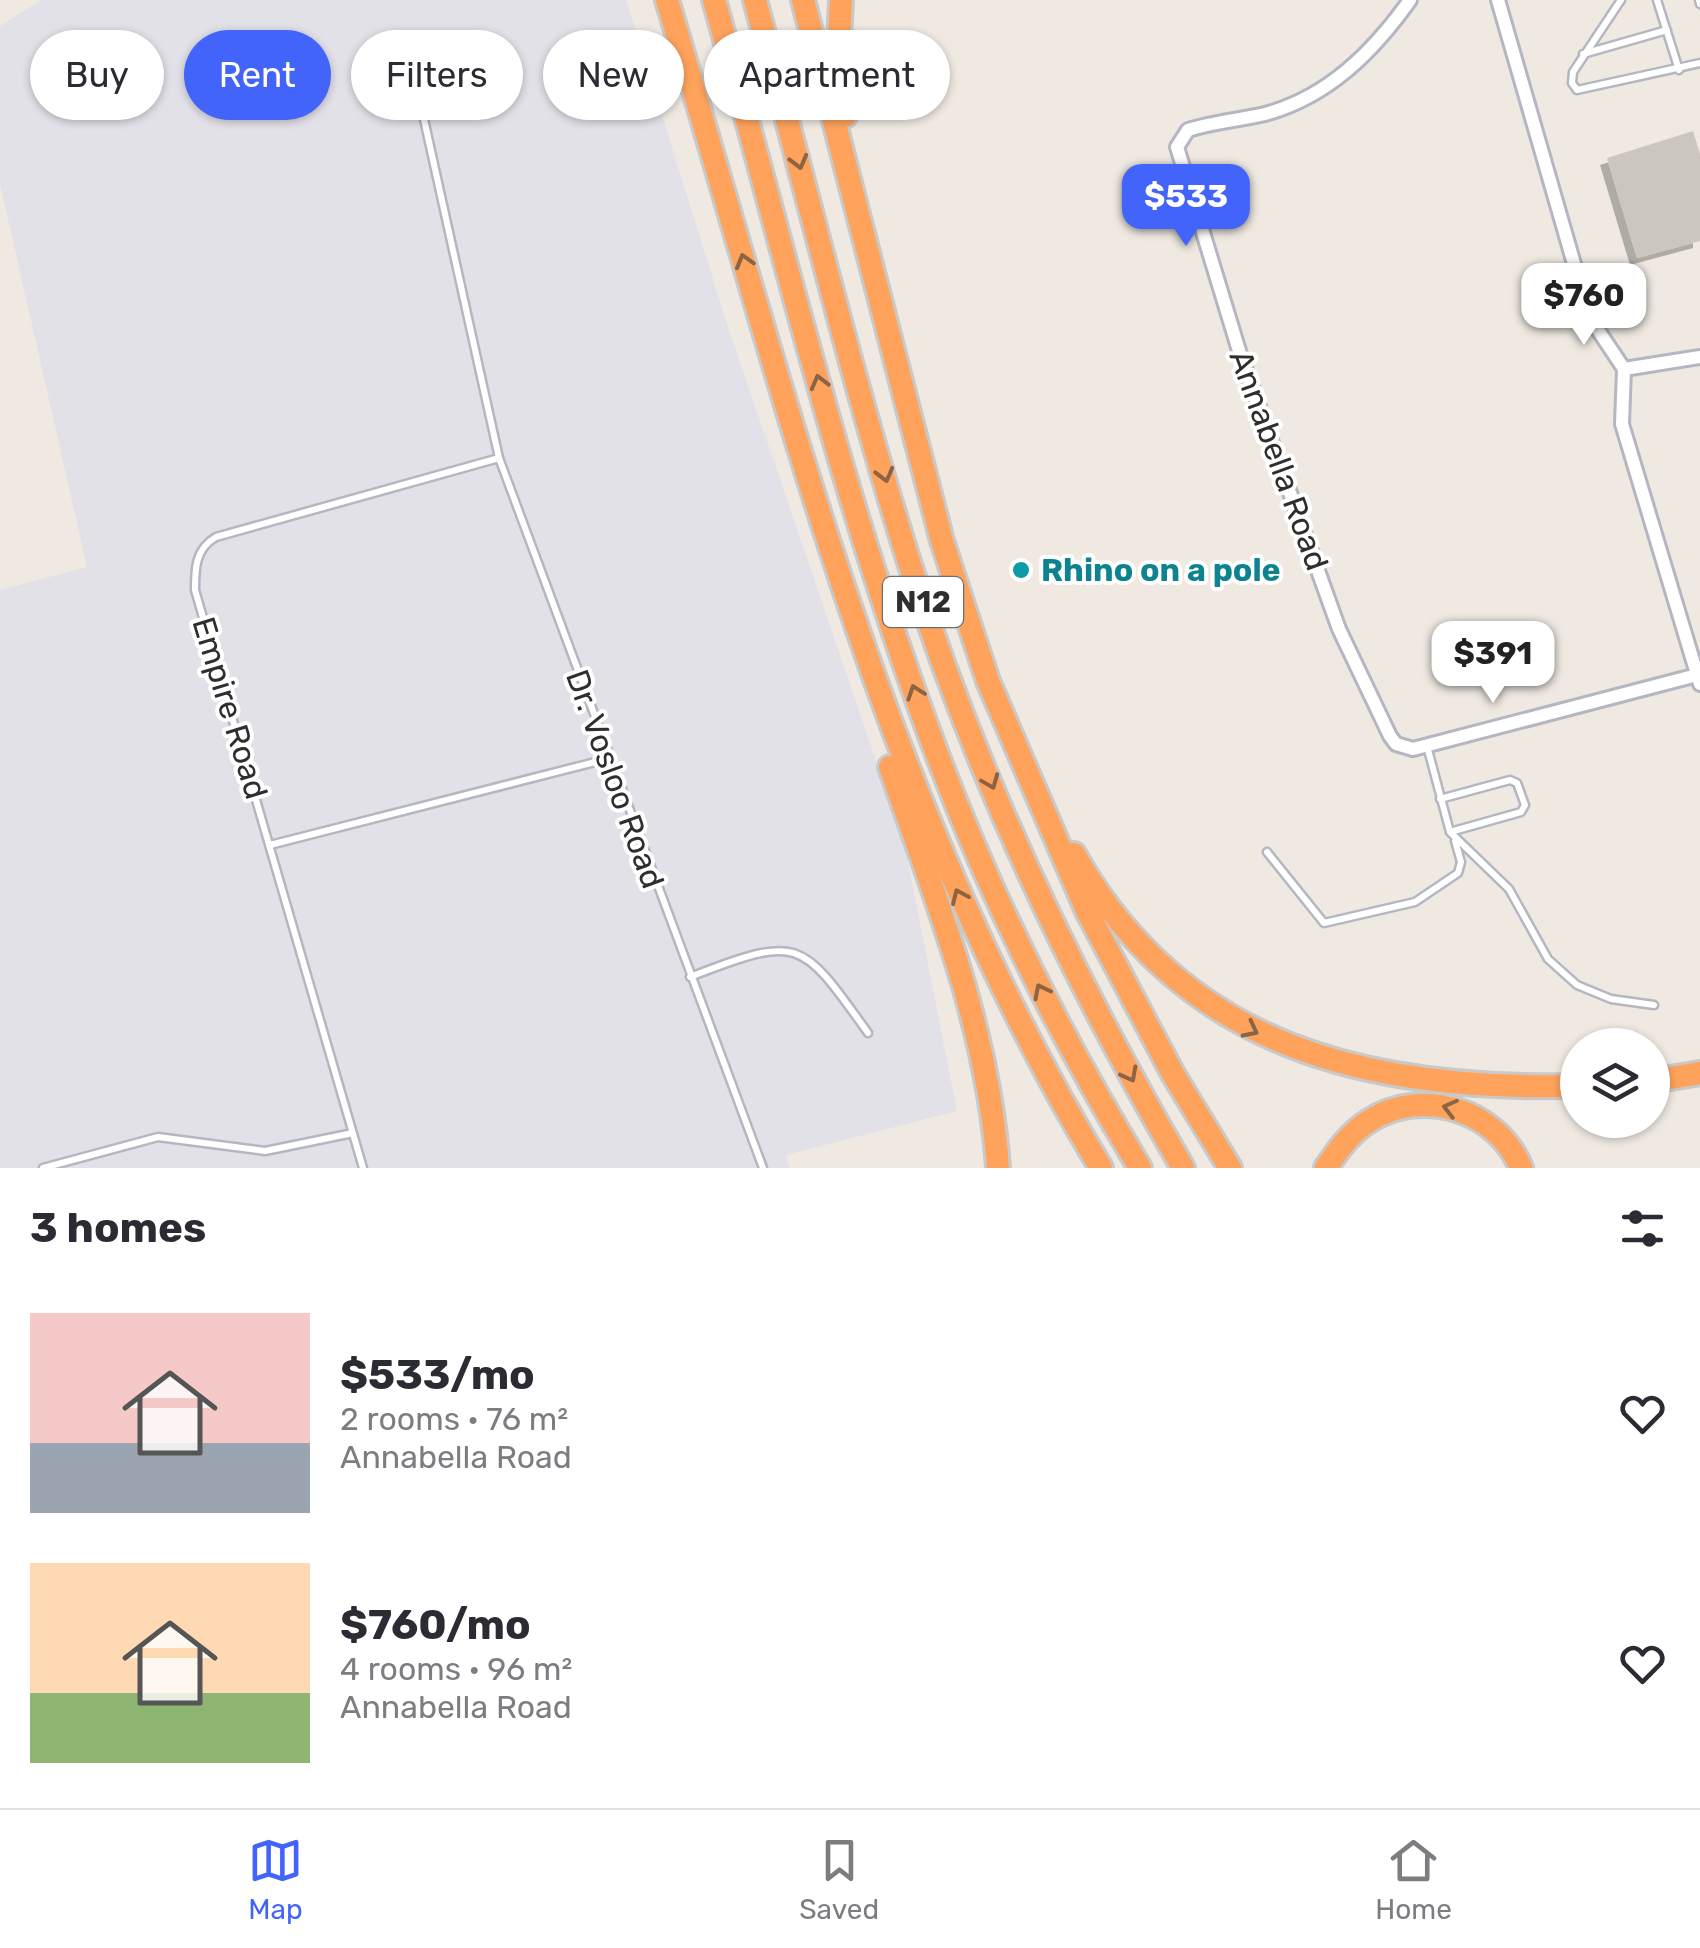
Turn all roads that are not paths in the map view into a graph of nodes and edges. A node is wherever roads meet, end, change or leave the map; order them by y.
1 (667, 0) edge
2 (714, 0) edge
3 (756, 0) edge
4 (802, 0) edge
5 (842, 0) edge
6 (1410, 0) edge
7 (1498, 0) edge
8 (1621, 0) edge
9 (1658, 0) edge
10 (1667, 30) junction
11 (1584, 54) junction
12 (1700, 63) edge
13 (1679, 70) junction
14 (424, 120) edge
15 (876, 286) junction
16 (1700, 357) edge
17 (1624, 368) junction
18 (498, 458) junction
19 (822, 522) junction
20 (1699, 679) edge
21 (988, 680) junction
22 (1427, 746) junction
23 (607, 758) junction
24 (1440, 799) junction
25 (1452, 836) junction
26 (270, 845) junction
27 (1267, 852) dead end
28 (690, 977) junction
29 (1654, 1005) dead end
30 (868, 1034) dead end
31 (1700, 1073) edge
32 (1670, 1078) edge
33 (1560, 1086) edge
34 (352, 1133) junction
35 (43, 1168) edge
36 (362, 1168) edge
37 (762, 1168) edge
38 (998, 1168) edge
39 (1102, 1168) edge
40 (1140, 1168) edge
41 (1184, 1168) edge
42 (1230, 1168) edge
43 (1326, 1168) edge
44 (1521, 1168) edge

19 -> 1 highway
40 -> 2 highway, N12
3 -> 41 highway, N12
4 - 15 highway
5 - 15 highway
6 - 22 street, Annabella Road
7 - 17 street
8 - 11 lane
9 - 10 lane
10 - 11 lane
10 - 13 lane
11 - 13 lane
12 - 13 lane
14 - 18 lane, Dr. Vosloo Road
15 - 21 highway
16 - 17 street
17 - 20 street
18 - 23 lane, Dr. Vosloo Road
18 - 26 lane, Empire Road
19 - 38 highway
39 -> 19 highway
20 - 22 street
21 -> 33 highway
21 - 42 highway
22 - 24 lane
23 - 26 lane
23 - 28 lane, Dr. Vosloo Road
24 - 25 lane
24 - 25 lane
25 - 27 lane
25 - 29 lane
26 - 34 lane, Empire Road
28 - 30 lane
28 - 37 lane, Dr. Vosloo Road
31 - 32 highway
34 - 35 lane
34 - 36 lane, Empire Road
44 -> 43 highway

